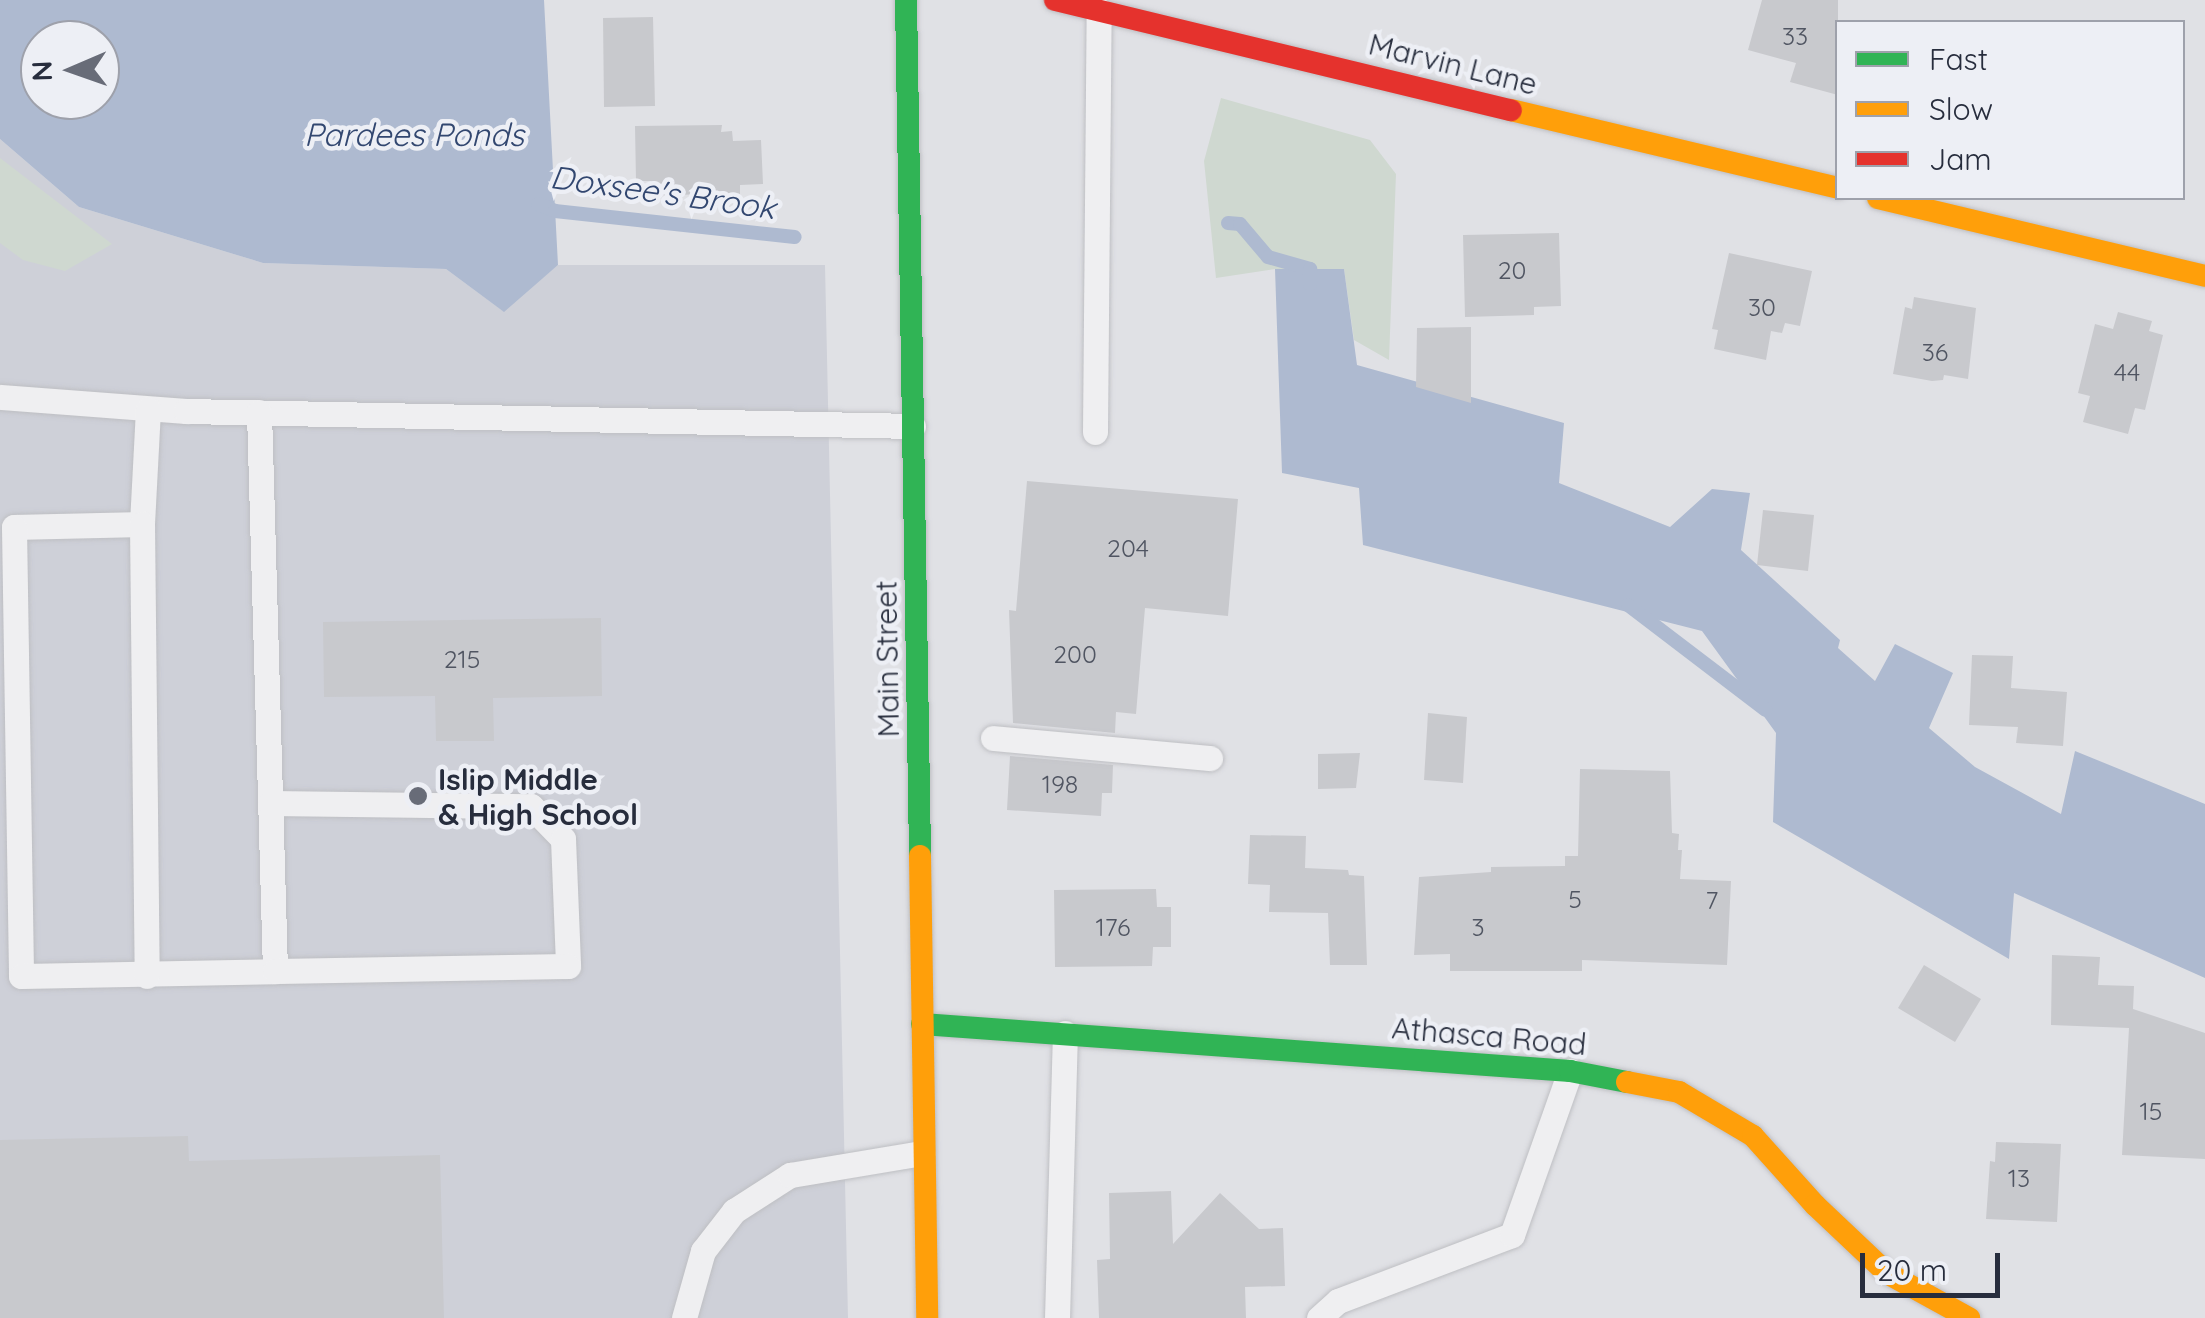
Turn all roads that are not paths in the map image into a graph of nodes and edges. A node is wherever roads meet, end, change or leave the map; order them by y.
1 (906, 0) edge
2 (1055, 0) edge
3 (1099, 10) junction
4 (1835, 187) edge
5 (1886, 200) edge
6 (2205, 276) edge
7 (0, 397) edge
8 (148, 409) junction
9 (259, 412) junction
10 (913, 426) junction
11 (1095, 432) dead end
12 (142, 524) junction
13 (993, 738) dead end
14 (1210, 758) dead end
15 (270, 803) junction
16 (274, 970) junction
17 (147, 976) junction
18 (922, 1024) junction
19 (1065, 1033) junction
20 (1570, 1070) junction
21 (922, 1152) junction
22 (684, 1318) edge
23 (927, 1318) edge
24 (1056, 1318) edge
25 (1319, 1318) edge
26 (1968, 1318) edge

1 - 10 street, Main Street
2 - 3 street, Marvin Lane
3 - 4 street, Marvin Lane
3 - 11 lane
5 - 6 street
7 - 8 lane
8 - 9 lane
8 - 12 lane
9 - 10 lane
9 - 15 lane
10 - 18 street, Main Street
12 - 17 lane
12 - 17 lane
13 - 14 lane
15 - 16 lane
15 - 16 lane
16 - 17 lane
18 - 19 street, Athasca Road
18 - 21 street, Main Street
19 - 20 street, Athasca Road
19 - 24 lane
20 - 25 lane
20 - 26 street, Athasca Road
21 - 22 lane
21 - 23 street, Main Street

